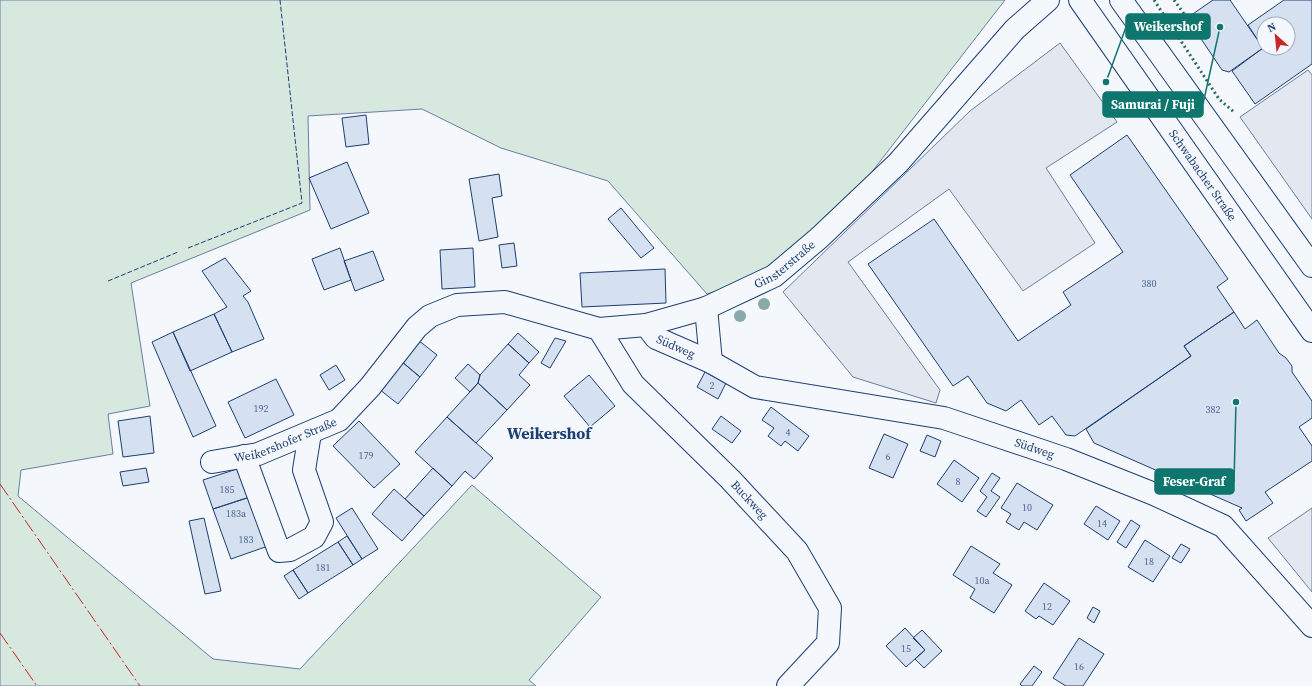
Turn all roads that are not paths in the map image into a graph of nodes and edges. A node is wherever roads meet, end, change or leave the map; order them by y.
1 (1048, 0) edge
2 (1080, 0) edge
3 (1121, 0) edge
4 (1312, 266) edge
5 (706, 308) junction
6 (430, 316) joint
7 (646, 325) junction
8 (599, 329) junction
9 (1312, 331) edge
10 (711, 362) junction
11 (310, 433) junction
12 (244, 456) junction
13 (212, 462) dead end
14 (1312, 626) edge
15 (788, 686) edge

1 - 5 street, Ginsterstraße
2 - 9 street, Schwabacher Straße
3 - 4 street
5 - 7 street, Ginsterstraße
5 - 10 street, Südweg
6 - 8 street, Ginsterstraße
6 - 11 street, Weikershofer Straße
7 - 8 street, Ginsterstraße
7 - 10 street, Südweg
8 - 15 street, Buckweg
10 - 14 street, Südweg
11 - 12 street, Weikershofer Straße
11 - 12 street
12 - 13 street, Weikershofer Straße

